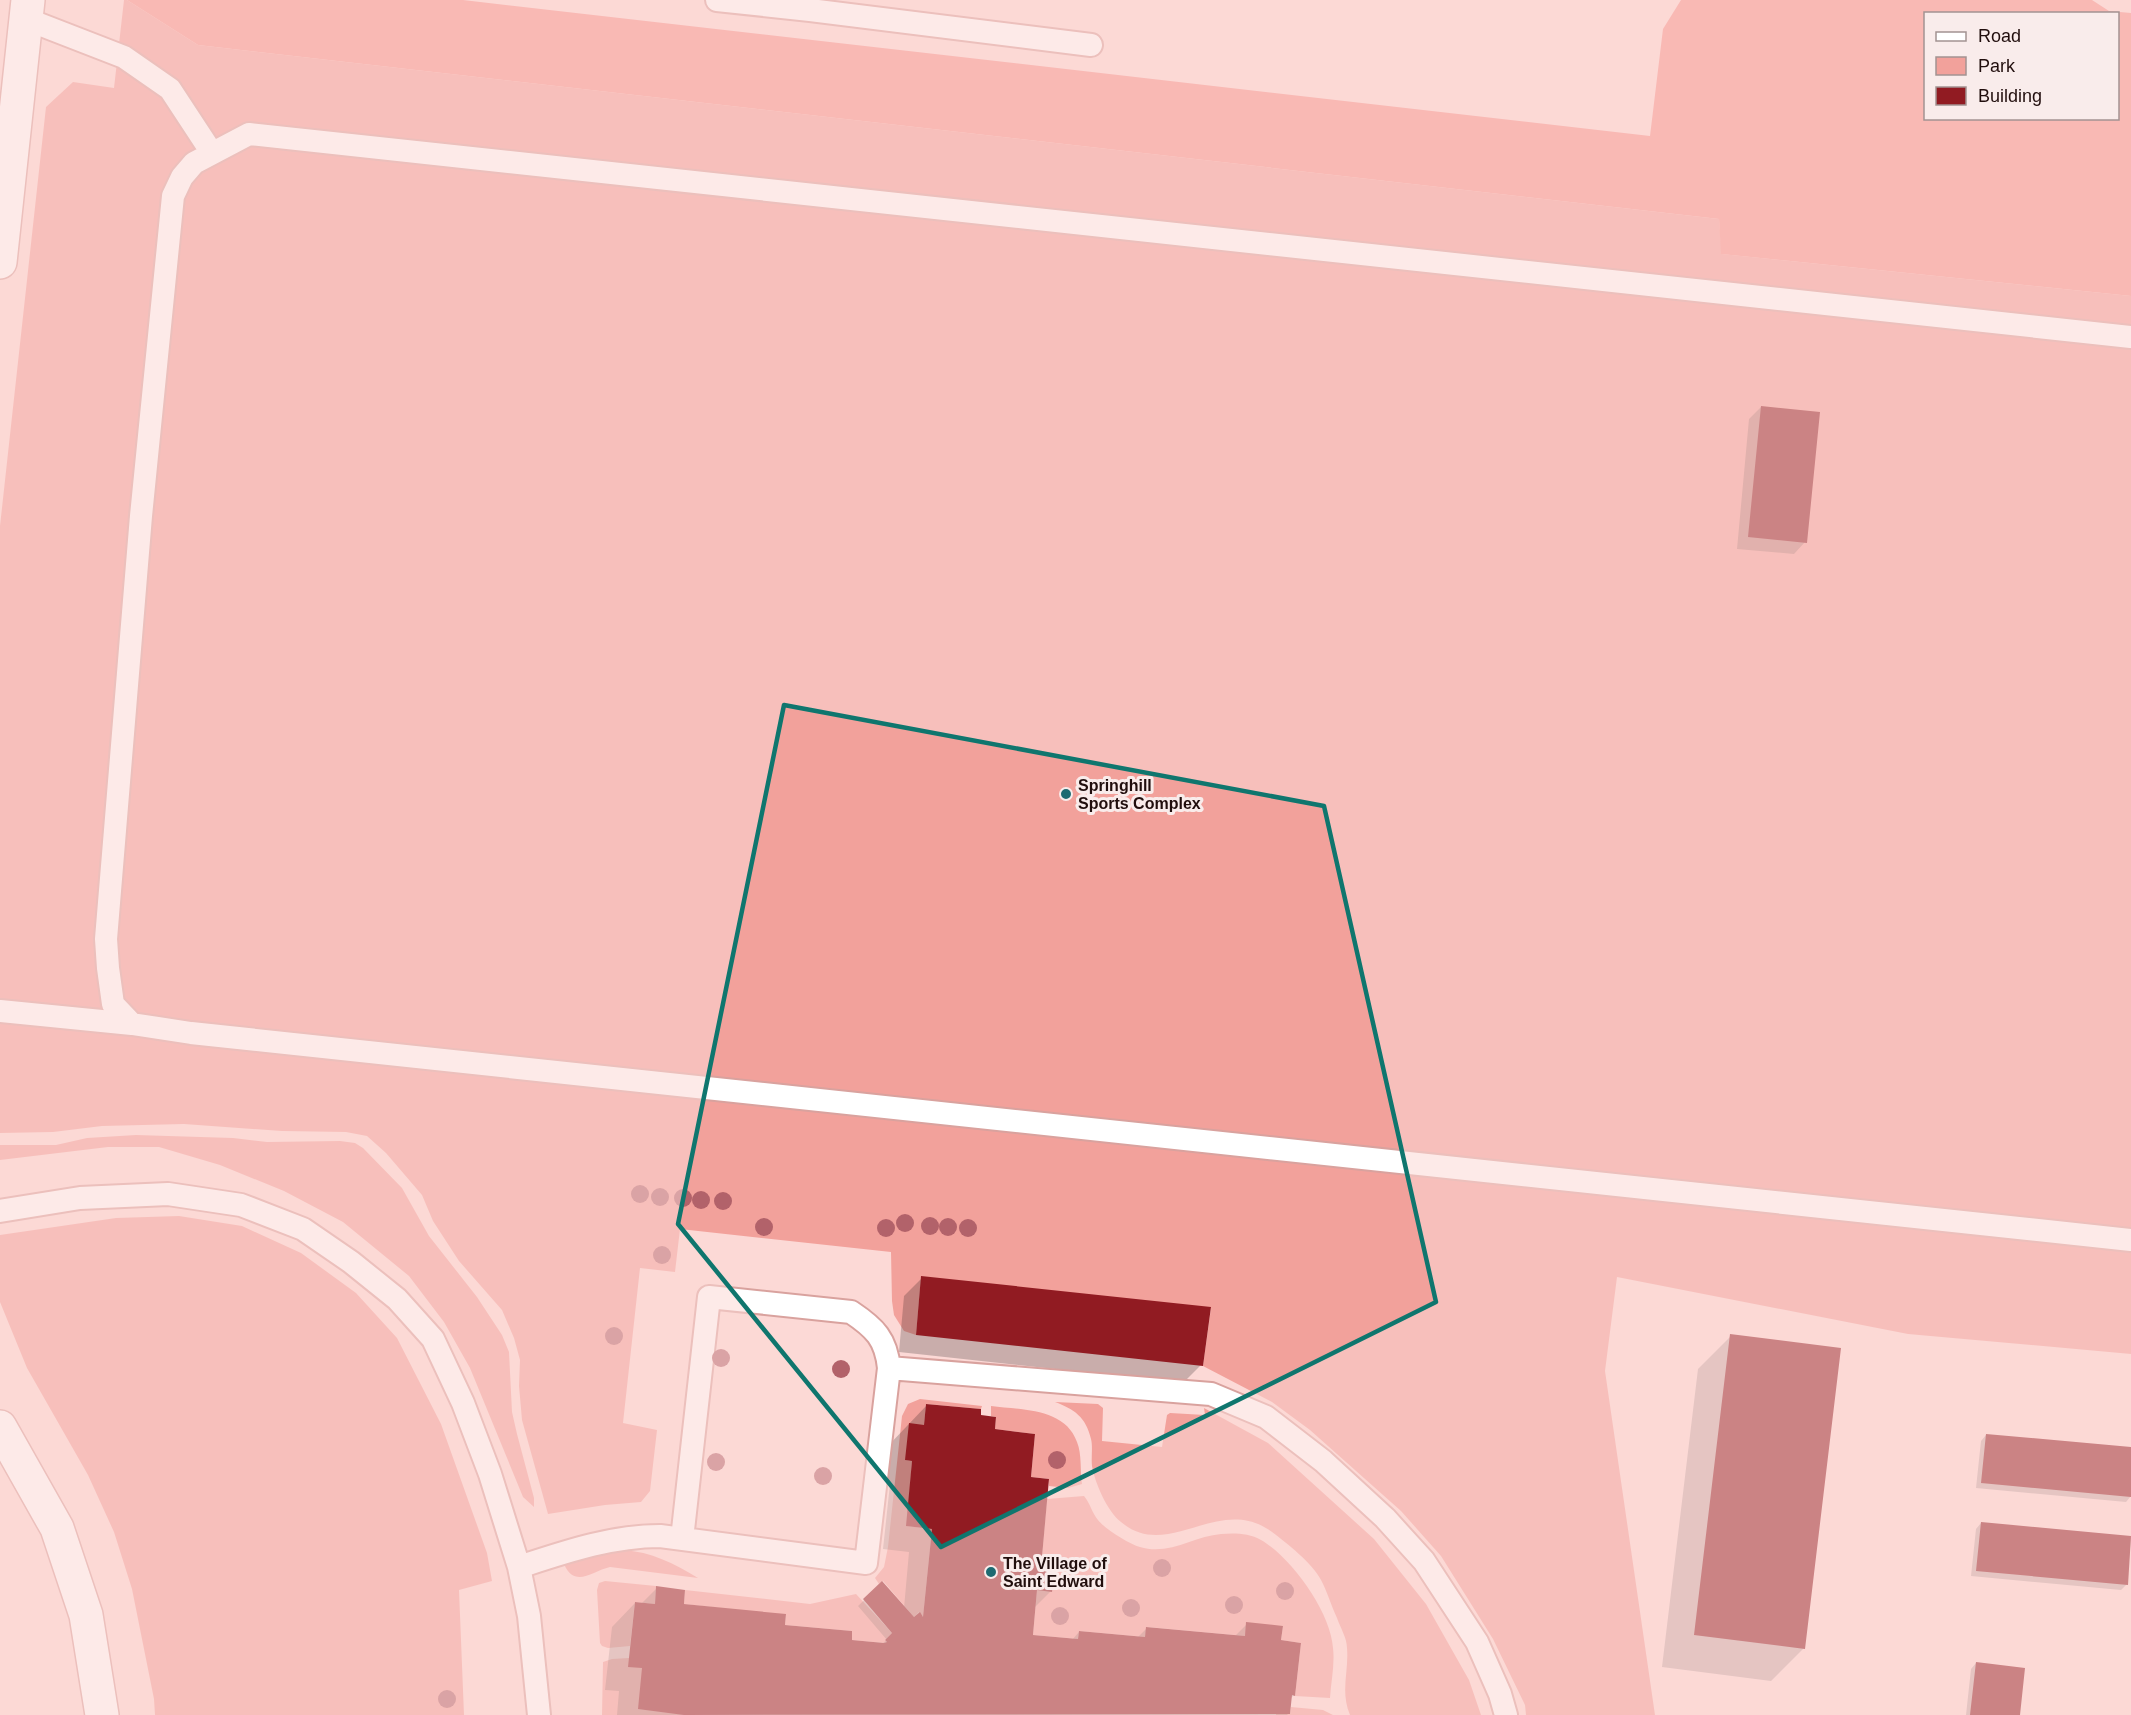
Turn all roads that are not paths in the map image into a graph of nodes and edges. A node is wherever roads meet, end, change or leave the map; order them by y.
1 (717, 0) edge
2 (27, 10) edge
3 (1091, 45) dead end
4 (212, 153) junction
5 (0, 262) edge
6 (2131, 337) edge
7 (0, 1011) edge
8 (132, 1024) junction
9 (0, 1211) edge
10 (2131, 1240) edge
11 (889, 1368) junction
12 (0, 1427) edge
13 (682, 1539) junction
14 (519, 1567) junction
15 (102, 1715) edge
16 (539, 1715) edge
17 (1506, 1715) edge

1 - 3 lane
2 - 4 lane
2 - 5 street
4 - 6 lane
4 - 8 lane
7 - 8 lane
8 - 10 lane
9 - 14 lane
11 - 13 lane
11 - 13 lane
11 - 17 lane
12 - 15 street
13 - 14 lane
14 - 16 lane

